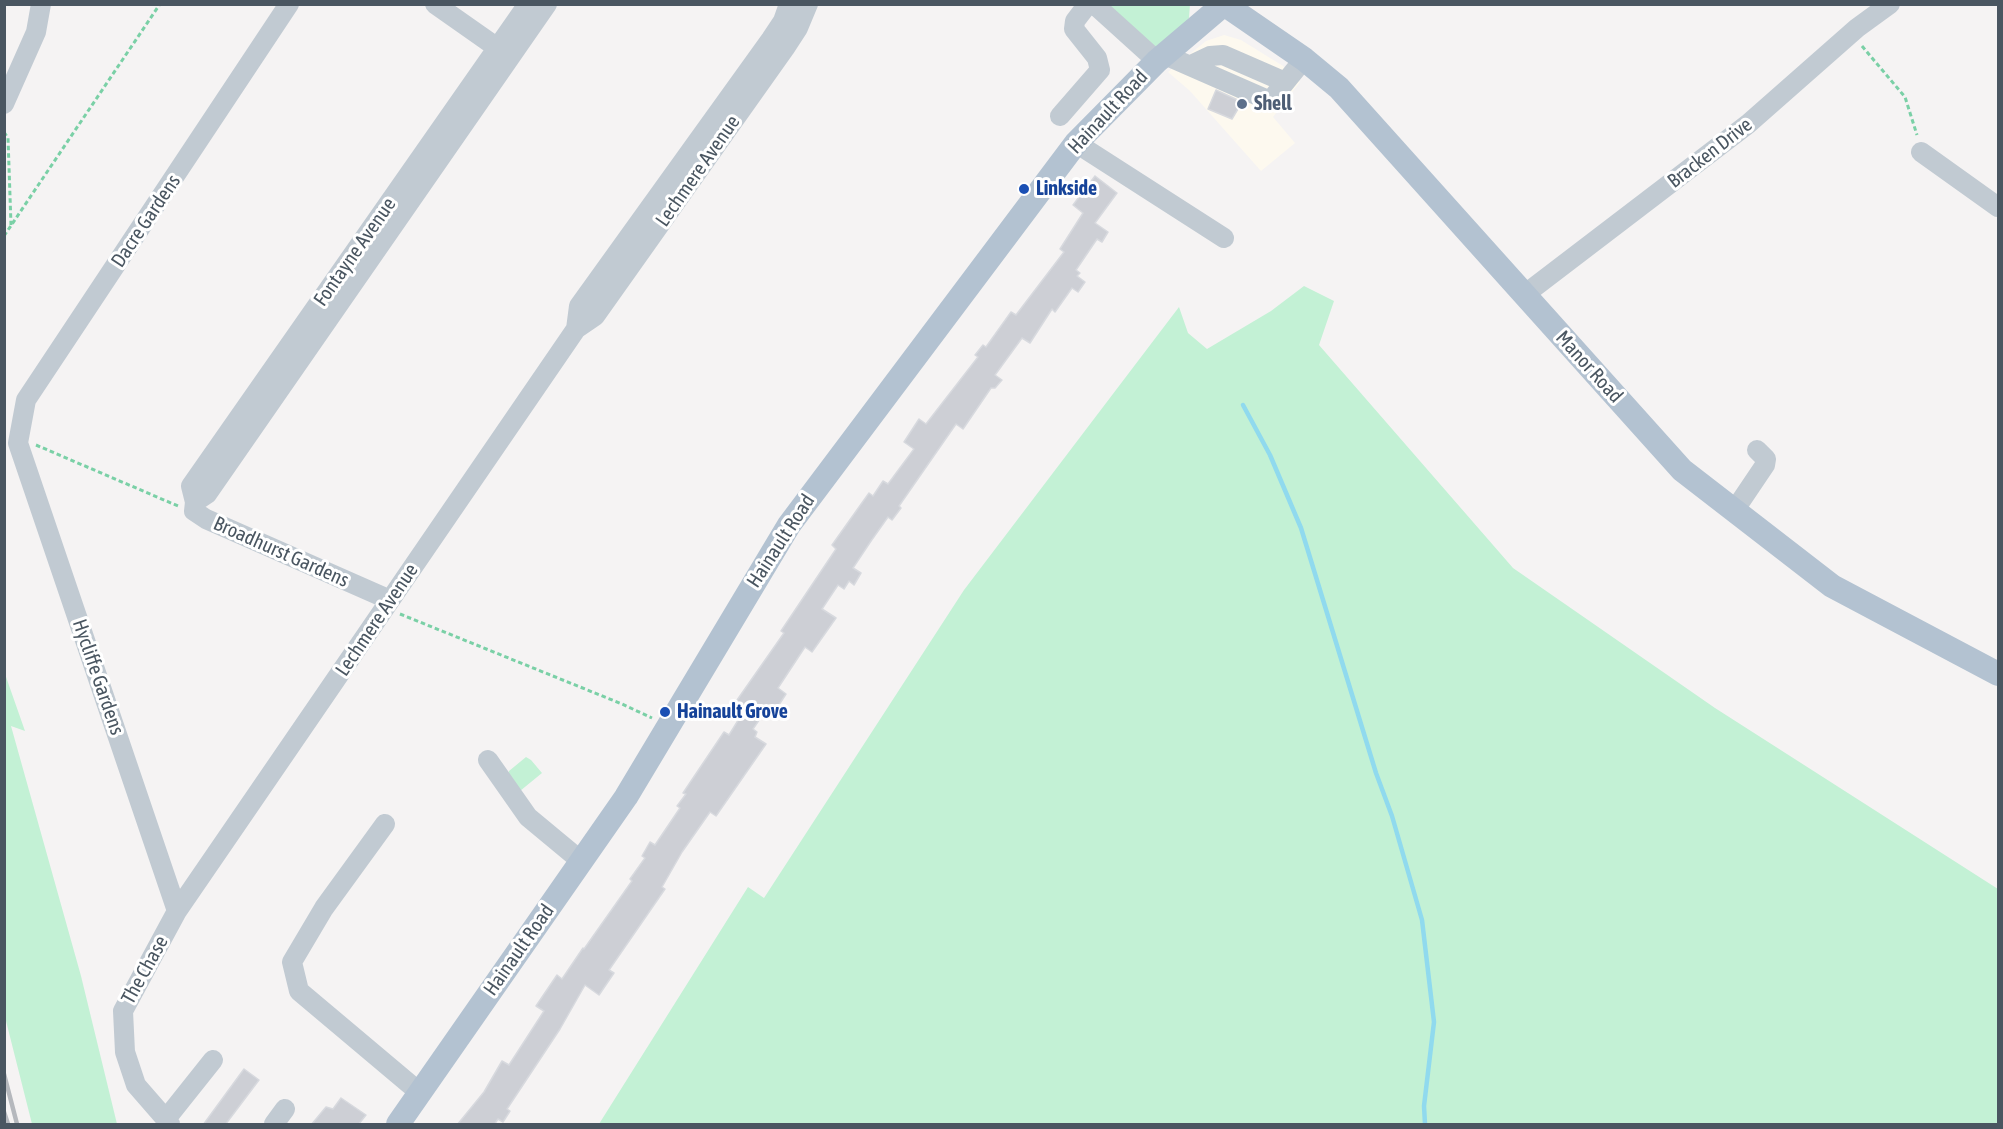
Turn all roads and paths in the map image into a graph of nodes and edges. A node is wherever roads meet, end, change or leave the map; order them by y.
1 (41, 4) edge
2 (160, 4) edge
3 (289, 4) edge
4 (435, 4) edge
5 (528, 4) edge
6 (547, 4) edge
7 (789, 4) edge
8 (808, 4) edge
9 (1088, 4) edge
10 (1094, 4) edge
11 (1890, 4) edge
12 (1224, 5) edge
13 (1851, 33) junction
14 (778, 44) junction
15 (504, 52) junction
16 (1161, 58) junction
17 (1304, 58) junction
18 (4, 104) edge
19 (1060, 116) dead end
20 (4, 132) edge
21 (1076, 143) junction
22 (1921, 152) joint
23 (1998, 207) edge
24 (11, 226) junction
25 (4, 236) edge
26 (1224, 238) dead end
27 (1524, 295) junction
28 (19, 440) junction
29 (1757, 450) dead end
30 (197, 498) junction
31 (1734, 511) junction
32 (387, 604) junction
33 (1998, 674) edge
34 (669, 727) junction
35 (488, 760) dead end
36 (384, 824) dead end
37 (581, 861) junction
38 (177, 911) junction
39 (213, 1060) dead end
40 (419, 1092) junction
41 (168, 1122) edge
42 (398, 1125) edge

1 - 18 street
2 - 24 path
3 - 28 street, Dacre Gardens
4 - 15 street
5 - 15 street, Fontayne Avenue
6 - 15 street, Fontayne Avenue
7 - 14 street, Lechmere Avenue
8 - 14 street, Lechmere Avenue
9 - 19 street
10 - 16 street
11 - 13 street, Bracken Drive
12 - 16 main road, Hainault Road
12 - 17 main road, Manor Road
13 - 22 path
13 - 27 street, Bracken Drive
14 - 32 street, Lechmere Avenue
15 - 30 street, Fontayne Avenue
16 - 17 street
16 - 21 main road, Hainault Road
17 - 27 main road, Manor Road
20 - 24 path
21 - 26 street
21 - 34 main road, Hainault Road
22 - 23 street
24 - 25 path
27 - 31 main road, Manor Road
28 - 30 path
28 - 38 street, Hycliffe Gardens
29 - 31 street
30 - 32 street, Broadhurst Gardens
31 - 33 main road, Manor Road
32 - 34 path
32 - 38 street, Lechmere Avenue
34 - 37 main road, Hainault Road
35 - 37 street
36 - 40 street
37 - 40 main road, Hainault Road
38 - 41 street, The Chase
39 - 41 street
40 - 42 main road, Hainault Road

